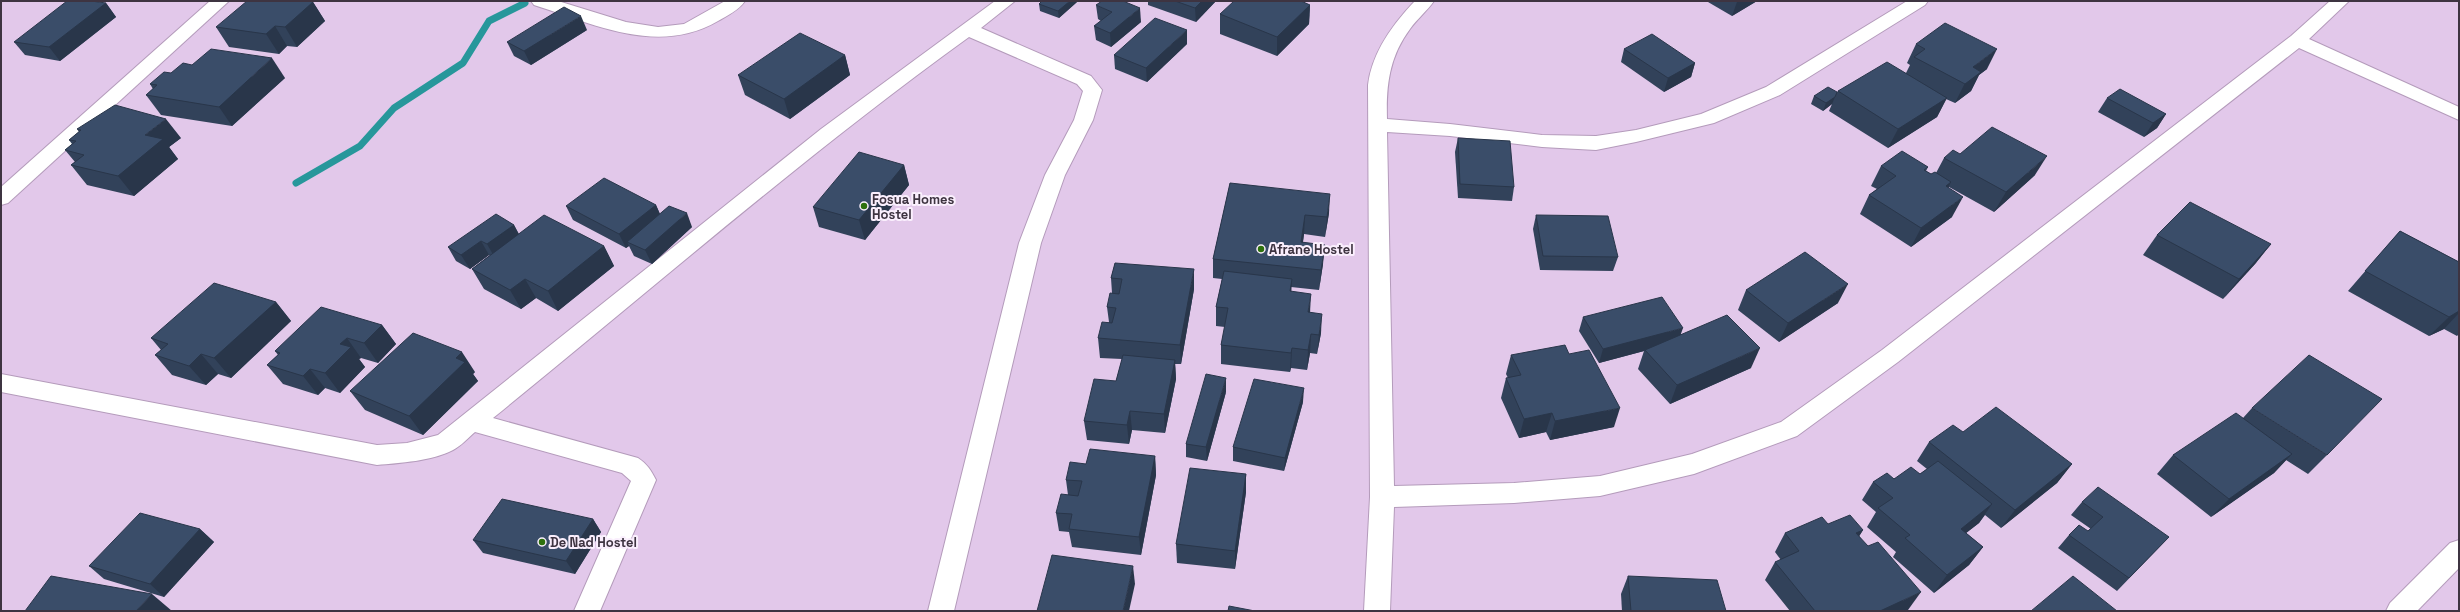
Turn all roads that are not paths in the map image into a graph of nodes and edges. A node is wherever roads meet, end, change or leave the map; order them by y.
1 (220, 1) edge
2 (540, 1) edge
3 (736, 1) edge
4 (1006, 1) edge
5 (1425, 1) edge
6 (1919, 1) edge
7 (2340, 1) edge
8 (967, 29) junction
9 (2297, 40) junction
10 (2459, 114) edge
11 (1377, 125) junction
12 (1, 198) edge
13 (1, 383) edge
14 (472, 422) junction
15 (1382, 497) junction
16 (2455, 562) edge
17 (587, 611) edge
18 (941, 611) edge
19 (1377, 611) edge
20 (2399, 611) edge

1 - 12 street
2 - 3 street
4 - 8 street
5 - 11 street
6 - 11 street
7 - 9 street
8 - 14 street
8 - 18 street
9 - 10 street
9 - 15 street
11 - 15 street
13 - 14 street
14 - 17 street
15 - 19 street
16 - 20 street

